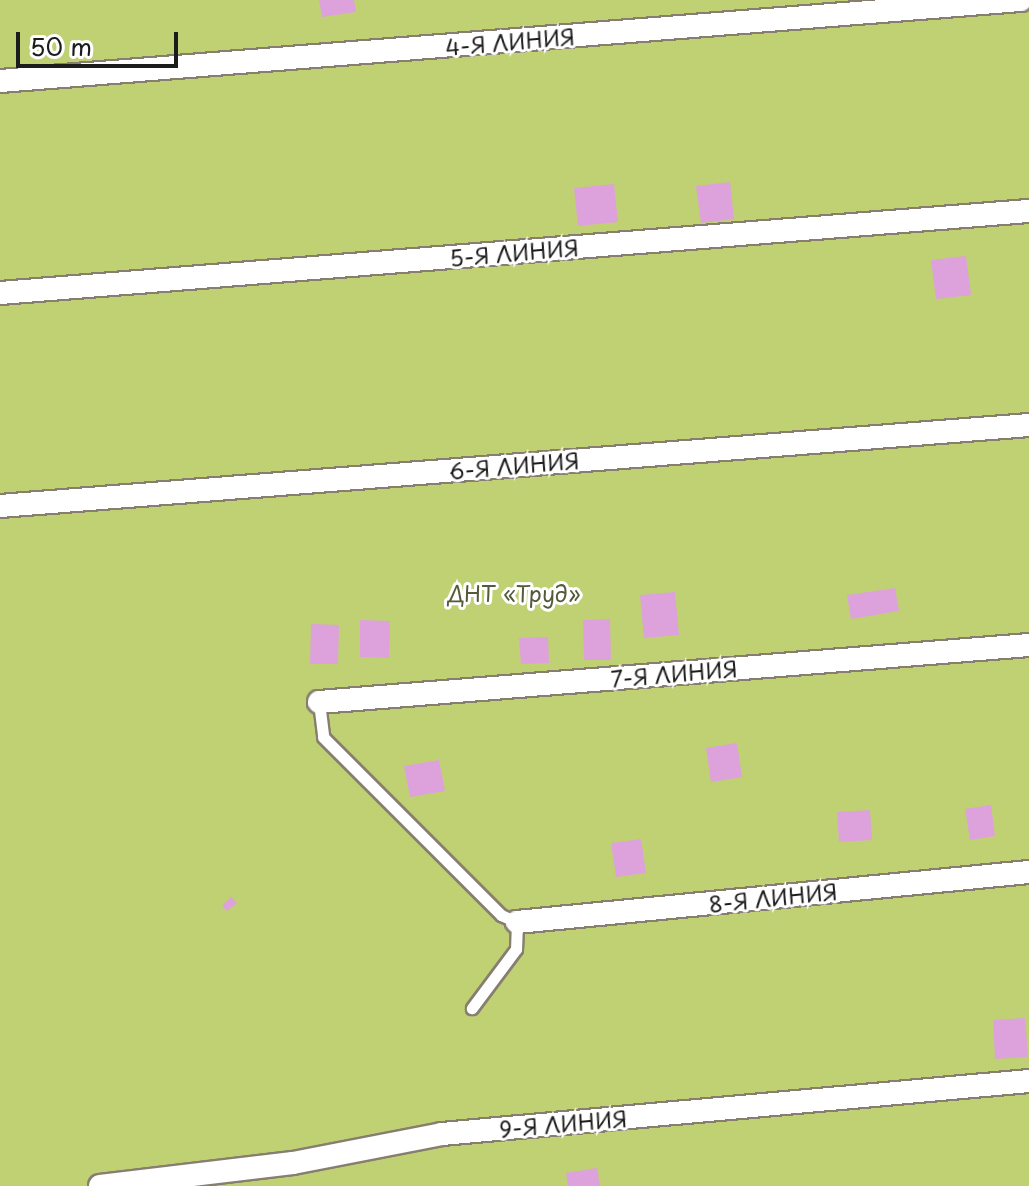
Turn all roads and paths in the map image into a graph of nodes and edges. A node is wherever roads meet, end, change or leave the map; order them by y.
1 (1021, 0) edge
2 (0, 81) edge
3 (1029, 211) edge
4 (0, 293) edge
5 (1029, 425) edge
6 (0, 506) edge
7 (1029, 645) edge
8 (319, 702) joint
9 (1029, 872) edge
10 (517, 922) junction
11 (472, 1008) dead end
12 (1029, 1081) edge
13 (100, 1186) edge

1 - 2 street, 4-Я ЛИНИЯ
3 - 4 street, 5-Я ЛИНИЯ
5 - 6 street, 6-Я ЛИНИЯ
7 - 8 street, 7-Я ЛИНИЯ
8 - 10 lane
9 - 10 street, 8-Я ЛИНИЯ
10 - 11 lane
12 - 13 street, 9-Я ЛИНИЯ

